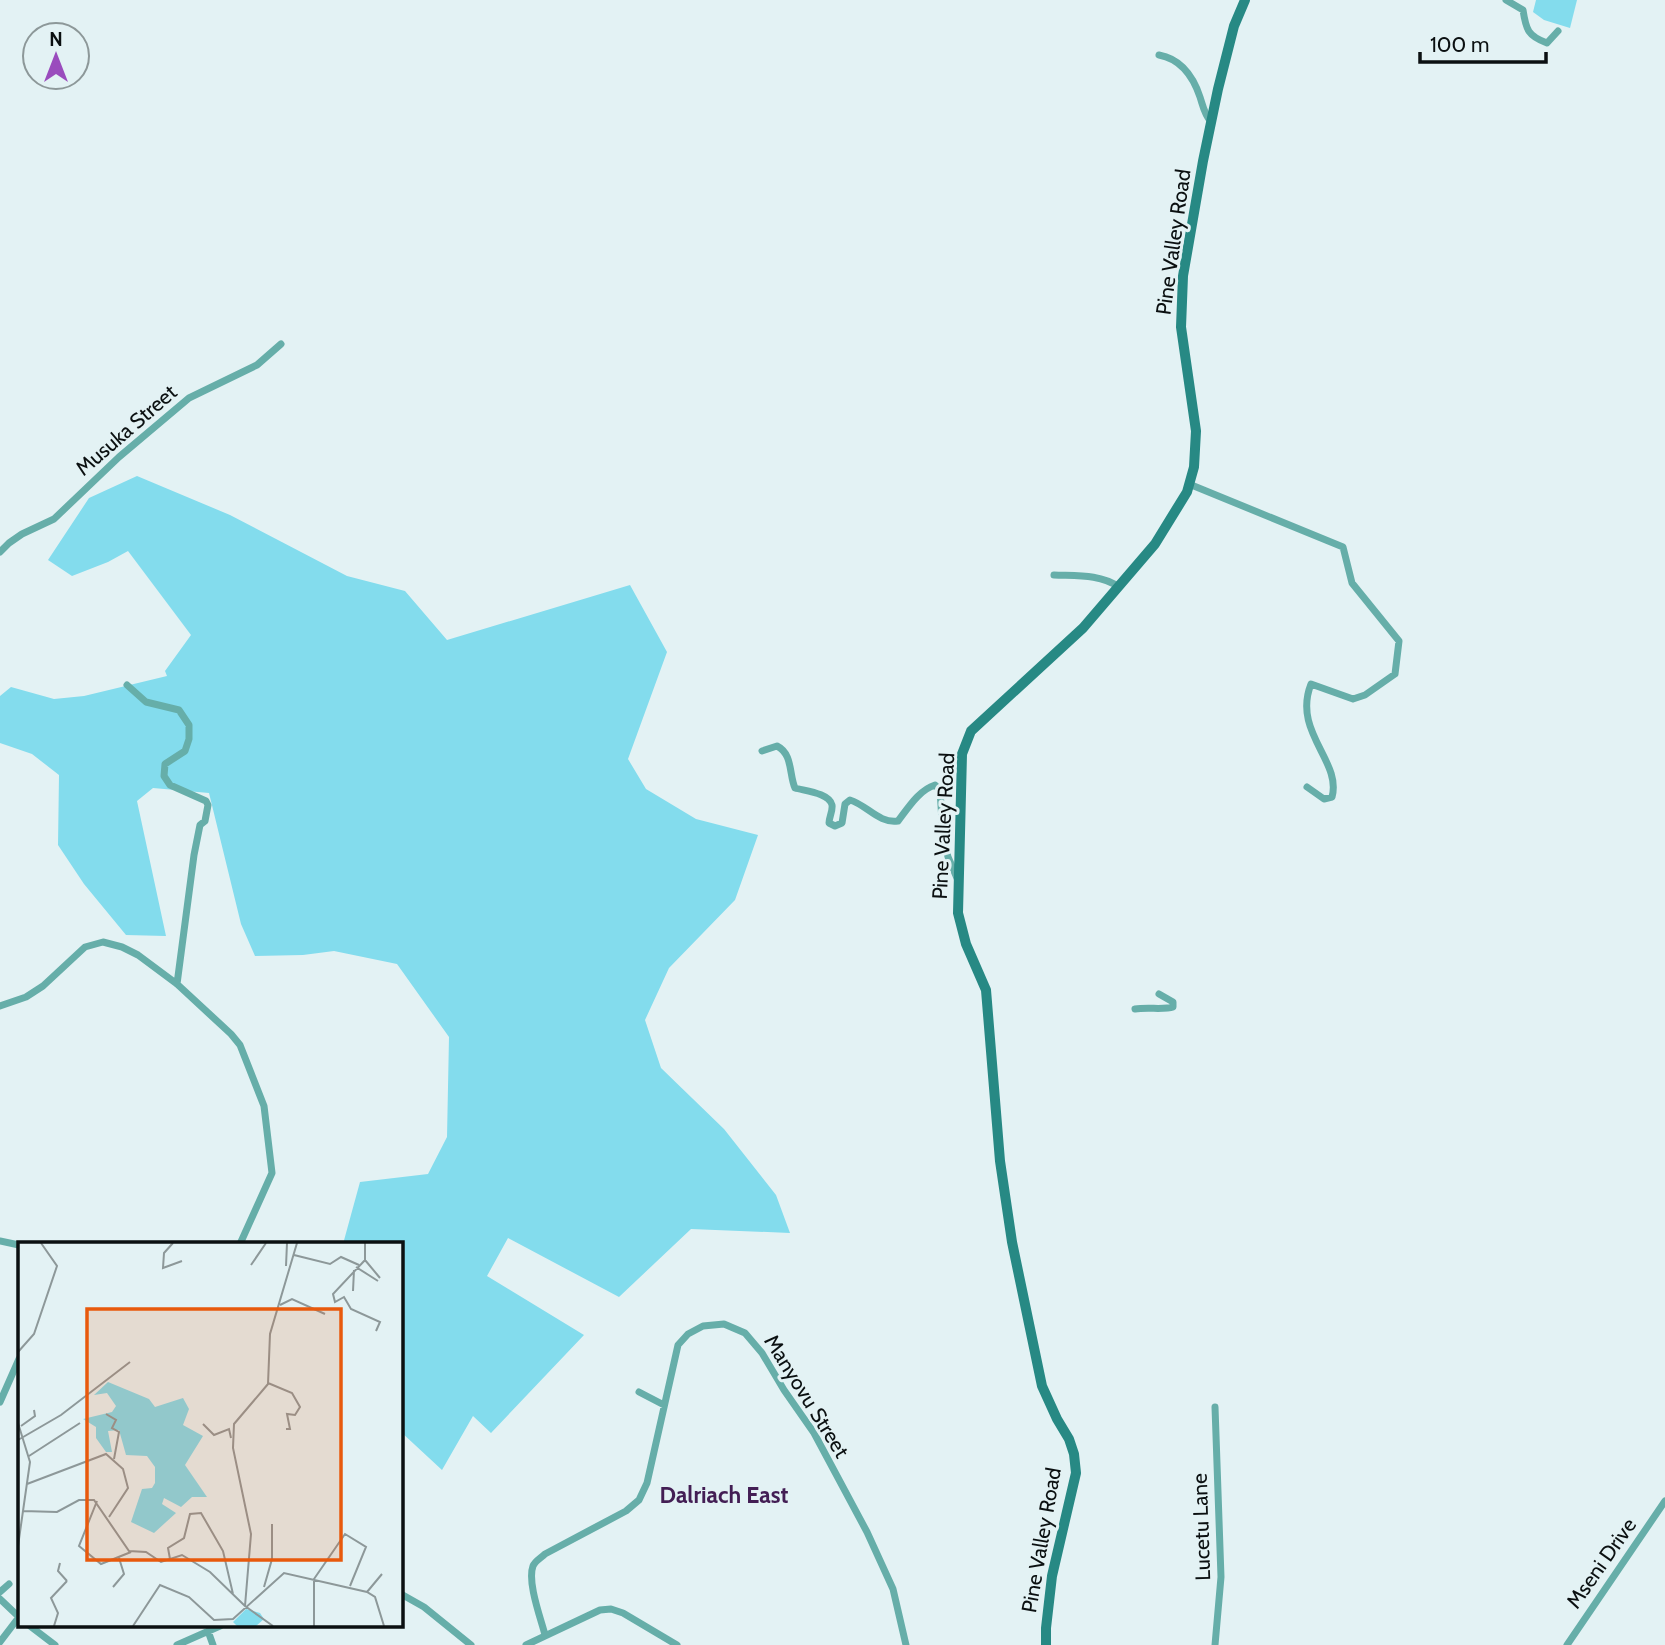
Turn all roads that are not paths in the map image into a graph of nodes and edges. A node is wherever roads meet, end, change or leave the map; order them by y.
1 (1506, 0) edge
2 (1245, 2) edge
3 (1558, 31) dead end
4 (1159, 55) dead end
5 (1211, 122) junction
6 (281, 344) dead end
7 (1189, 484) junction
8 (0, 552) edge
9 (1054, 575) dead end
10 (1119, 587) junction
11 (127, 685) dead end
12 (762, 751) dead end
13 (1307, 787) dead end
14 (958, 882) junction
15 (177, 984) junction
16 (1159, 994) dead end
17 (0, 1006) edge
18 (1135, 1009) dead end
19 (0, 1241) edge
20 (241, 1242) edge
21 (18, 1245) edge
22 (18, 1361) edge
23 (639, 1391) dead end
24 (0, 1402) edge
25 (664, 1405) junction
26 (1215, 1407) dead end
27 (1665, 1501) edge
28 (9, 1584) dead end
29 (0, 1592) edge
30 (402, 1595) edge
31 (0, 1599) edge
32 (18, 1616) edge
33 (18, 1618) edge
34 (33, 1628) edge
35 (216, 1628) edge
36 (208, 1632) junction
37 (545, 1635) junction
38 (0, 1642) edge
39 (55, 1645) edge
40 (177, 1645) edge
41 (213, 1645) edge
42 (471, 1645) edge
43 (526, 1645) edge
44 (677, 1645) edge
45 (906, 1645) edge
46 (1046, 1645) edge
47 (1216, 1645) edge
48 (1567, 1645) edge

1 - 3 street
2 - 5 main road, Pine Valley Road
4 - 5 street
5 - 7 main road, Pine Valley Road
6 - 8 street, Musuka Street
7 - 10 main road, Pine Valley Road
7 - 13 street
9 - 10 street
10 - 14 main road, Pine Valley Road
11 - 15 street
12 - 14 street
14 - 46 main road, Pine Valley Road
15 - 17 street
15 - 20 street
16 - 18 street
19 - 21 street
22 - 24 street
23 - 25 street
25 - 37 street, Manyovu Street
25 - 45 street, Manyovu Street
26 - 47 street, Lucetu Lane
27 - 48 street, Mseni Drive
28 - 29 street
30 - 42 street
31 - 32 street
33 - 38 street
34 - 39 street
35 - 36 street
36 - 40 street
36 - 41 street
37 - 43 street
37 - 44 street

